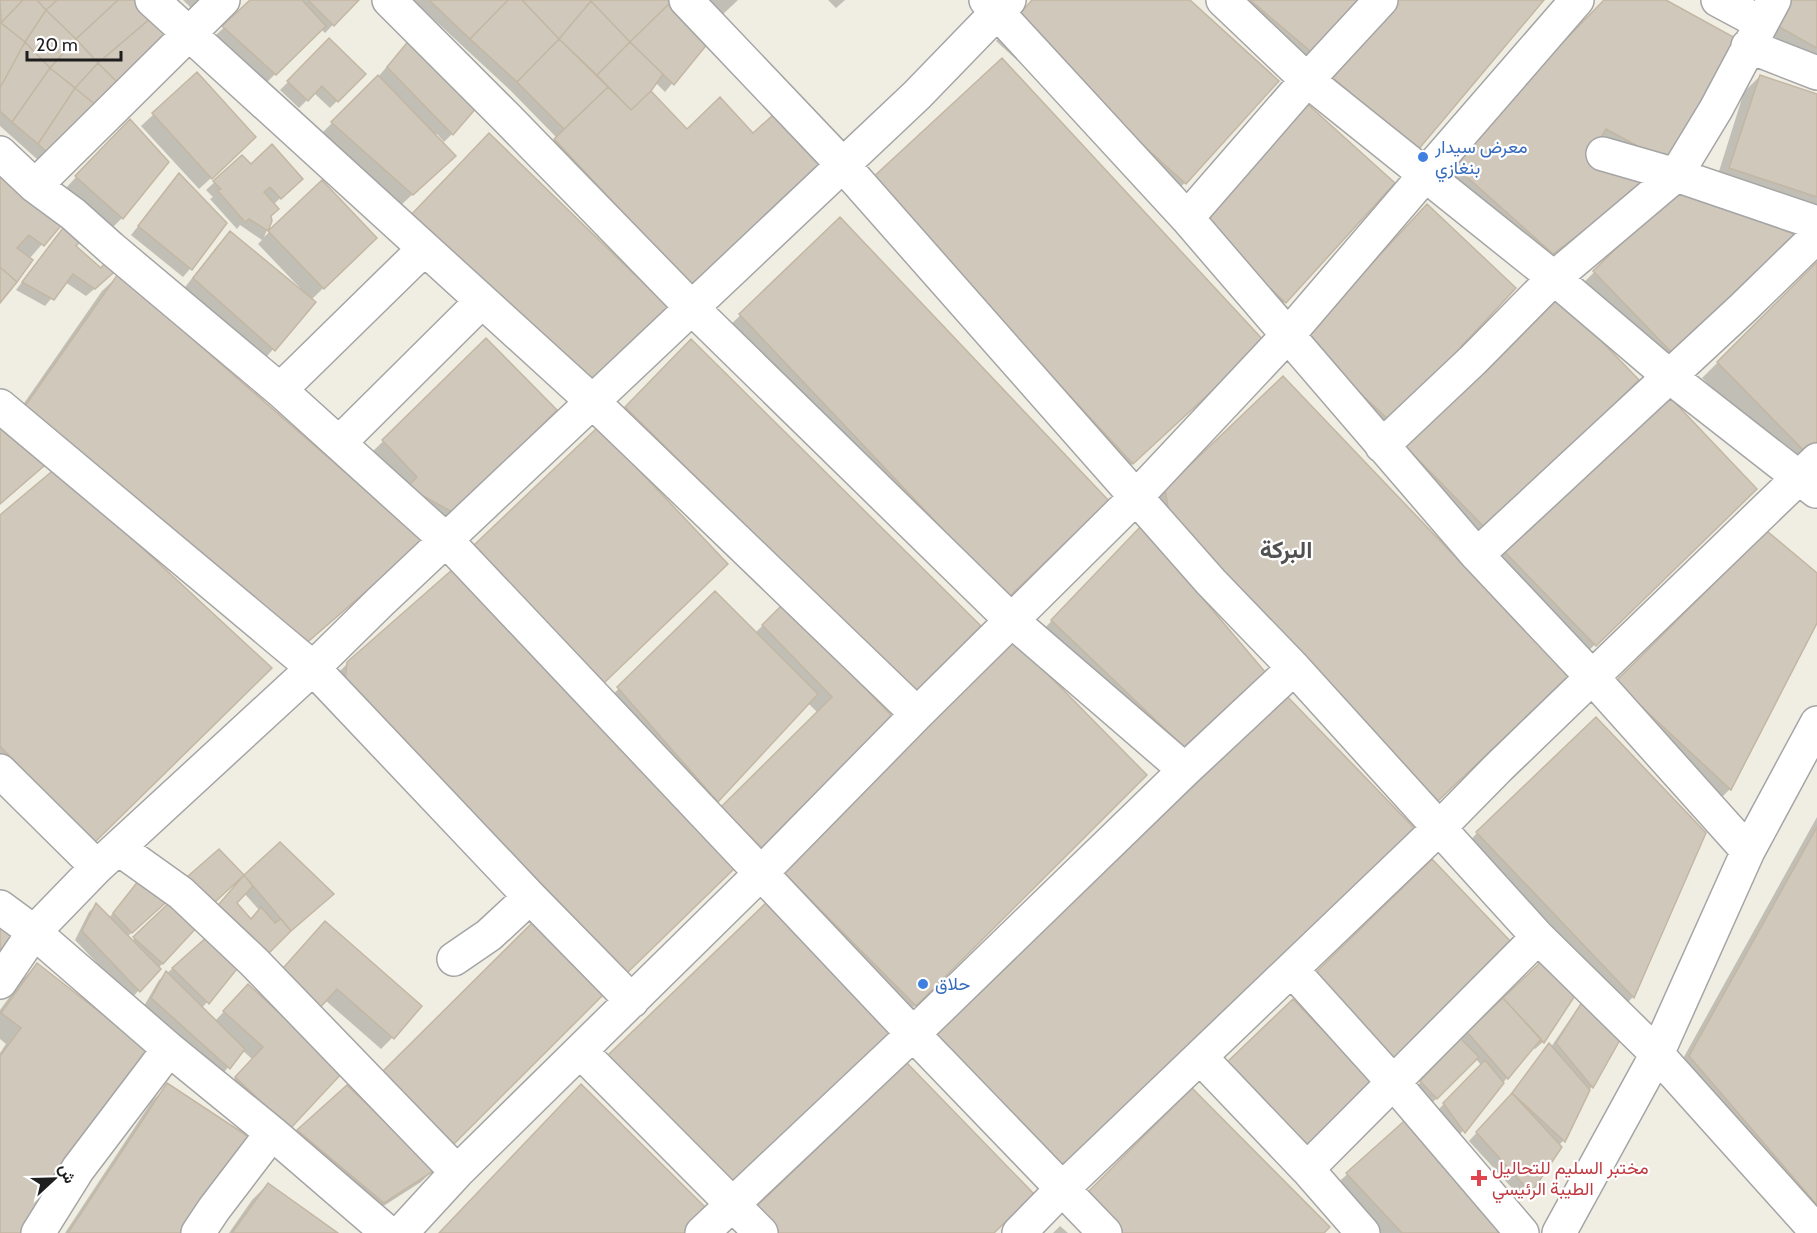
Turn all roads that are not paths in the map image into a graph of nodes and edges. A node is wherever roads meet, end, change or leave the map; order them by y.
1 (152, 0) edge
2 (223, 0) edge
3 (389, 0) edge
4 (686, 0) edge
5 (1223, 0) edge
6 (1382, 0) edge
7 (1577, 0) edge
8 (1718, 0) edge
9 (997, 4) edge
10 (1761, 23) edge
11 (189, 35) junction
12 (1817, 73) edge
13 (1307, 80) junction
14 (0, 153) edge
15 (1603, 154) dead end
16 (842, 164) junction
17 (1426, 174) junction
18 (1676, 175) junction
19 (35, 186) junction
20 (1187, 218) junction
21 (1817, 223) edge
22 (1817, 236) edge
23 (424, 249) junction
24 (1554, 278) junction
25 (481, 302) junction
26 (692, 308) junction
27 (1288, 335) junction
28 (1669, 376) junction
29 (280, 390) junction
30 (593, 402) junction
31 (0, 406) edge
32 (339, 443) junction
33 (1382, 446) junction
34 (1811, 477) edge
35 (1135, 498) junction
36 (446, 540) junction
37 (1478, 555) junction
38 (1011, 620) junction
39 (313, 668) junction
40 (1294, 668) junction
41 (1592, 676) junction
42 (917, 714) junction
43 (1817, 723) edge
44 (1185, 770) junction
45 (0, 771) edge
46 (1439, 828) junction
47 (1748, 851) junction
48 (107, 857) junction
49 (762, 872) junction
50 (530, 897) junction
51 (0, 907) edge
52 (34, 932) junction
53 (1538, 937) junction
54 (454, 958) dead end
55 (1292, 970) junction
56 (0, 982) edge
57 (632, 1001) junction
58 (913, 1034) junction
59 (169, 1049) junction
60 (581, 1052) junction
61 (1657, 1054) junction
62 (1201, 1058) junction
63 (1393, 1082) junction
64 (272, 1133) junction
65 (1307, 1169) junction
66 (457, 1172) junction
67 (1062, 1189) junction
68 (732, 1203) junction
69 (1817, 1232) edge
70 (38, 1233) edge
71 (198, 1233) edge
72 (388, 1233) edge
73 (401, 1233) edge
74 (702, 1233) edge
75 (761, 1233) edge
76 (1019, 1233) edge
77 (1105, 1233) edge
78 (1363, 1233) edge
79 (1522, 1233) edge
80 (1559, 1233) edge

1 - 11 street
2 - 11 street
3 - 26 street
4 - 16 street
5 - 13 street
6 - 13 street
7 - 17 street
8 - 10 street
9 - 16 street
9 - 20 street
10 - 12 street
10 - 18 street
11 - 19 street
11 - 23 street
13 - 17 street
13 - 20 street
14 - 19 street
15 - 18 street
16 - 26 street
16 - 35 street
17 - 24 street
17 - 27 street
18 - 21 street
18 - 24 street
19 - 29 street
20 - 27 street
22 - 28 street
23 - 25 street
23 - 29 street
24 - 28 street
24 - 33 street
25 - 30 street
25 - 32 street
26 - 30 street
26 - 38 street
27 - 33 street
27 - 35 street
28 - 34 street
28 - 37 street
29 - 32 street
30 - 36 street
30 - 42 street
31 - 39 street
32 - 36 street
33 - 37 street
34 - 41 street
35 - 38 street
35 - 40 street
36 - 39 street
36 - 49 street
37 - 41 street
38 - 42 street
38 - 44 street
39 - 48 street
39 - 50 street
40 - 44 street
40 - 46 street
41 - 46 street
41 - 47 street
42 - 49 street
43 - 47 street
44 - 58 street
45 - 48 street
46 - 53 street
46 - 55 street
47 - 61 street
48 - 52 street
48 - 66 street
49 - 57 street
49 - 58 street
50 - 54 street
50 - 57 street
51 - 52 street
52 - 56 street
52 - 59 street
53 - 61 street
53 - 63 street
55 - 62 street
55 - 63 street
57 - 60 street
58 - 67 street
58 - 68 street
59 - 64 street
59 - 70 street
60 - 66 street
60 - 68 street
61 - 69 street
61 - 80 street
62 - 65 street
62 - 67 street
63 - 65 street
63 - 79 street
64 - 71 street
64 - 72 street
65 - 78 street
66 - 73 street
67 - 76 street
67 - 77 street
68 - 74 street
68 - 75 street

